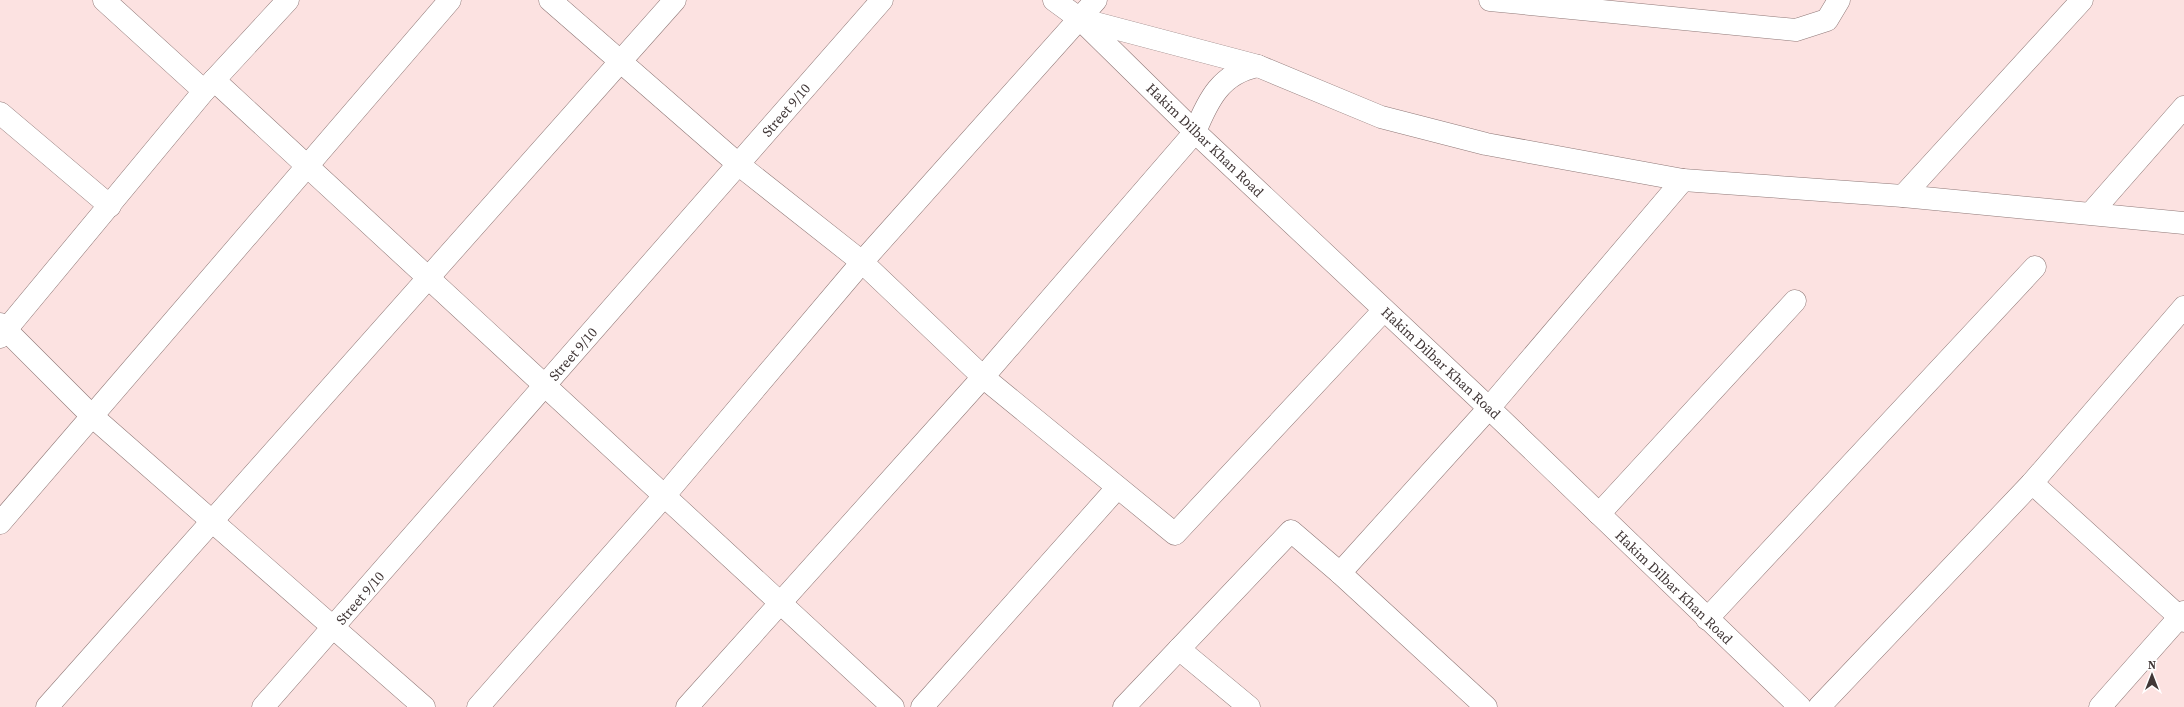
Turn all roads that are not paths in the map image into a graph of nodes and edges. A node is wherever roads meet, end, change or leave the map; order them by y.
1 (104, 0) edge
2 (288, 0) edge
3 (450, 0) edge
4 (550, 0) edge
5 (675, 0) edge
6 (882, 0) edge
7 (1054, 0) edge
8 (1096, 0) edge
9 (1490, 0) edge
10 (1839, 0) edge
11 (2082, 0) edge
12 (1080, 19) junction
13 (621, 61) junction
14 (1258, 66) junction
15 (209, 86) junction
16 (2184, 107) edge
17 (0, 113) edge
18 (1195, 132) junction
19 (738, 164) junction
20 (307, 166) junction
21 (1683, 180) junction
22 (1903, 196) junction
23 (110, 206) junction
24 (2091, 213) junction
25 (2184, 223) edge
26 (862, 262) junction
27 (2035, 267) dead end
28 (428, 278) junction
29 (1795, 301) dead end
30 (2184, 307) edge
31 (1384, 310) junction
32 (2, 331) edge
33 (982, 376) junction
34 (545, 386) junction
35 (1489, 408) junction
36 (92, 416) junction
37 (2032, 482) junction
38 (1118, 488) junction
39 (664, 496) junction
40 (1599, 514) junction
41 (212, 522) junction
42 (0, 523) edge
43 (1340, 573) junction
44 (780, 602) junction
45 (2183, 617) edge
46 (1707, 619) junction
47 (334, 628) junction
48 (1179, 649) junction
49 (1789, 704) edge
50 (47, 707) edge
51 (263, 707) edge
52 (424, 707) edge
53 (478, 707) edge
54 (687, 707) edge
55 (893, 707) edge
56 (922, 707) edge
57 (1124, 707) edge
58 (1249, 707) edge
59 (1486, 707) edge
60 (1819, 707) edge
61 (2100, 707) edge

1 - 15 street
2 - 15 street
3 - 20 street
4 - 13 street
5 - 13 street
6 - 19 street, Street 9/10
7 - 12 street
8 - 12 street
9 - 10 street
11 - 22 street
12 - 14 street
12 - 18 street, Hakim Dilbar Khan Road
12 - 26 street
13 - 19 street
13 - 28 street
14 - 18 street
14 - 21 street
15 - 20 street
15 - 23 street
16 - 24 street
17 - 23 street
18 - 31 street, Hakim Dilbar Khan Road
18 - 33 street
19 - 26 street
19 - 34 street, Street 9/10
20 - 28 street
20 - 36 street
21 - 22 street
21 - 35 street
22 - 24 street
23 - 32 street
24 - 25 street
26 - 33 street
26 - 39 street
27 - 46 street
28 - 34 street
28 - 41 street
29 - 40 street
30 - 37 street
31 - 35 street, Hakim Dilbar Khan Road
31 - 38 street
32 - 36 street
33 - 38 street
33 - 44 street
34 - 39 street
34 - 47 street, Street 9/10
35 - 40 street, Hakim Dilbar Khan Road
35 - 43 street
36 - 41 street
36 - 42 street
37 - 45 street
37 - 60 street
38 - 56 street
39 - 44 street
39 - 53 street
40 - 46 street, Hakim Dilbar Khan Road
41 - 47 street
41 - 50 street
43 - 48 street
43 - 59 street
44 - 54 street
44 - 55 street
45 - 61 street
46 - 49 street, Hakim Dilbar Khan Road
47 - 51 street, Street 9/10
47 - 52 street
48 - 57 street
48 - 58 street

